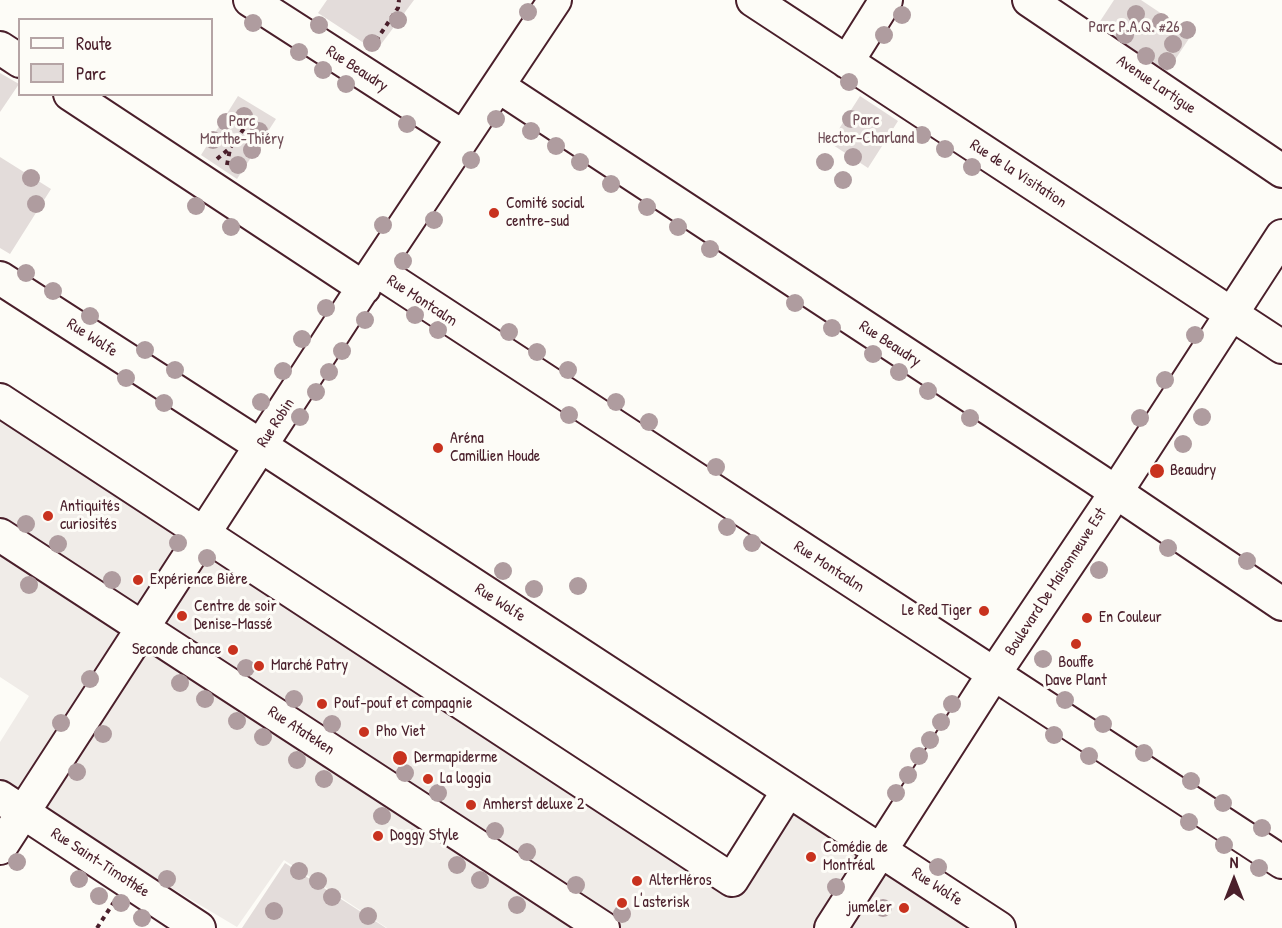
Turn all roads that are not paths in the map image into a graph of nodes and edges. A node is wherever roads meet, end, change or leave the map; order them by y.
1 (250, 0) edge
2 (555, 0) edge
3 (753, 0) edge
4 (886, 0) edge
5 (1029, 0) edge
6 (0, 48) edge
7 (18, 60) edge
8 (847, 62) junction
9 (498, 86) junction
10 (73, 96) edge
11 (463, 137) junction
12 (1282, 171) edge
13 (1282, 236) edge
14 (0, 278) edge
15 (370, 279) junction
16 (1231, 313) junction
17 (1282, 347) edge
18 (0, 400) edge
19 (261, 446) junction
20 (1115, 492) junction
21 (203, 534) junction
22 (0, 535) edge
23 (1282, 604) edge
24 (143, 628) junction
25 (995, 675) junction
26 (788, 791) junction
27 (12, 805) edge
28 (0, 848) edge
29 (882, 851) junction
30 (1282, 862) edge
31 (199, 928) edge
32 (603, 928) edge
33 (831, 928) edge
34 (999, 928) edge

1 - 11 street, Rue Beaudry
2 - 9 street, Rue Robin
3 - 8 street, Rue de la Visitation
4 - 8 street
5 - 12 street, Avenue Lartigue
6 - 7 street
8 - 16 street, Rue de la Visitation
9 - 11 street, Rue Robin
9 - 20 street, Rue Beaudry
10 - 15 street, Rue Montcalm
11 - 15 street, Rue Robin
13 - 16 street, Boulevard De Maisonneuve Est
14 - 19 street, Rue Wolfe
15 - 19 street, Rue Robin
15 - 25 street, Rue Montcalm
16 - 17 street, Rue de la Visitation
16 - 20 street, Boulevard De Maisonneuve Est
18 - 21 street
19 - 21 street, Rue Robin
19 - 26 street, Rue Wolfe
20 - 23 street, Rue Beaudry
20 - 25 street, Boulevard De Maisonneuve Est
21 - 24 street, Rue Robin
21 - 26 street
22 - 24 street, Rue Atateken
24 - 27 street, Rue Robin
24 - 32 street, Rue Atateken
25 - 29 street, Boulevard De Maisonneuve Est
25 - 30 street, Rue Montcalm
26 - 29 street, Rue Wolfe
27 - 28 street, Rue Robin
27 - 31 street, Rue Saint-Timothée
29 - 33 street, Boulevard De Maisonneuve Est
29 - 34 street, Rue Wolfe

